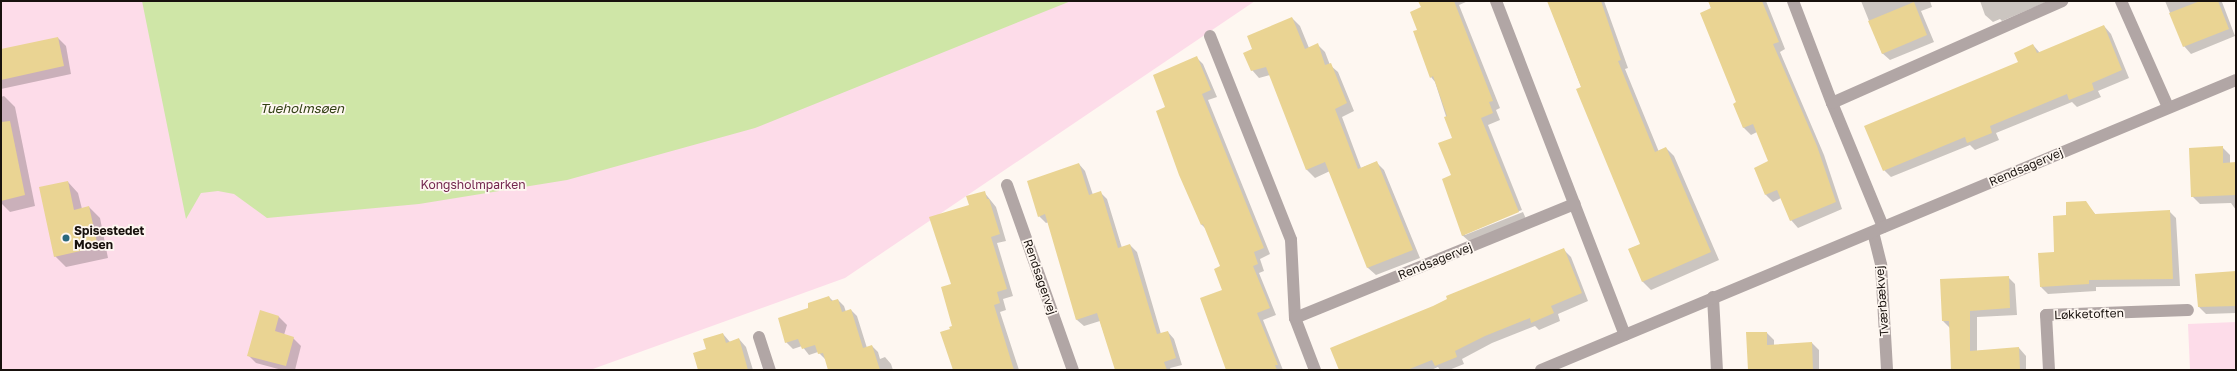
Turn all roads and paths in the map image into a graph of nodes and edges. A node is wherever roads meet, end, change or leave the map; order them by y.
1 (1496, 1) edge
2 (1793, 1) edge
3 (2062, 1) edge
4 (2121, 1) edge
5 (1210, 36) dead end
6 (2236, 80) edge
7 (1832, 103) junction
8 (2168, 107) junction
9 (1007, 185) dead end
10 (1575, 204) junction
11 (1878, 230) junction
12 (1713, 297) junction
13 (2188, 310) dead end
14 (1295, 318) junction
15 (1625, 335) junction
16 (759, 337) dead end
17 (770, 370) edge
18 (1073, 370) edge
19 (1315, 370) edge
20 (1541, 370) edge
21 (1717, 370) edge
22 (1887, 370) edge
23 (2049, 370) edge

1 - 10 street
2 - 7 street
3 - 7 street
4 - 8 street
5 - 14 street
6 - 8 street, Rendsagervej
7 - 11 street
8 - 11 street, Rendsagervej
9 - 18 street, Rendsagervej
10 - 14 street, Rendsagervej
10 - 15 street
11 - 12 street, Rendsagervej
11 - 22 street, Tværbækvej
12 - 15 street, Rendsagervej
12 - 21 street
13 - 23 street, Løkketoften
14 - 19 street
15 - 20 street, Rendsagervej
16 - 17 street

